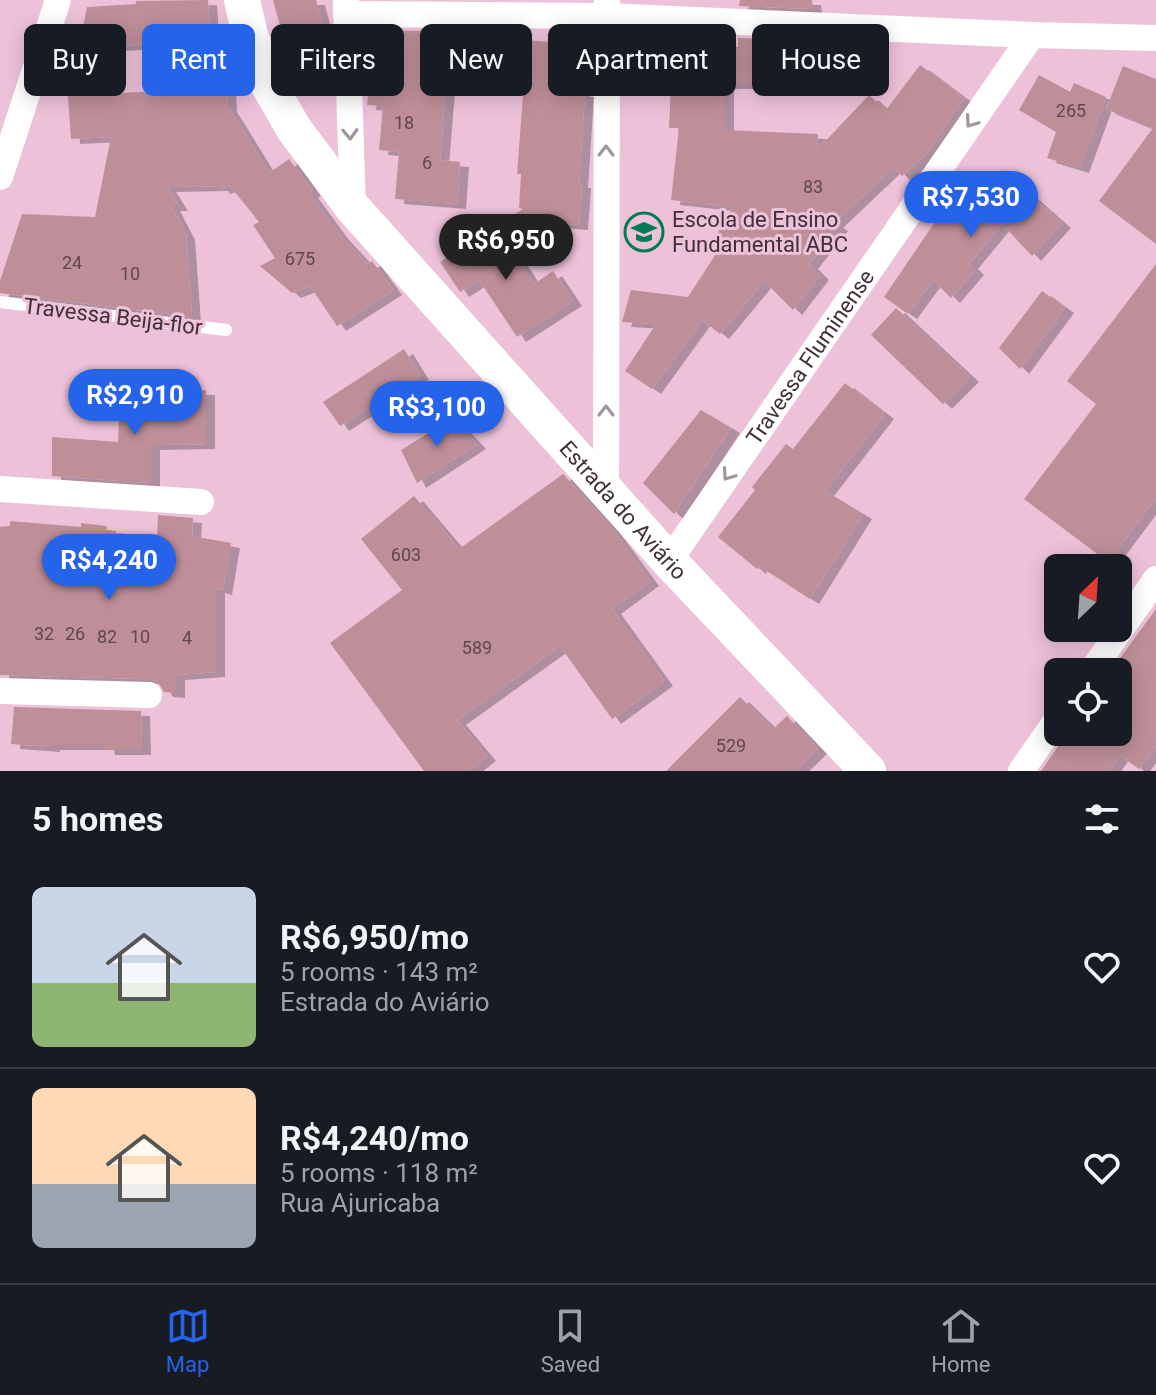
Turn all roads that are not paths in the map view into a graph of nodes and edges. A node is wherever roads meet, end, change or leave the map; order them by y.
1 (58, 0) edge
2 (242, 0) edge
3 (346, 7) edge
4 (607, 8) edge
5 (1032, 35) junction
6 (1156, 38) edge
7 (0, 177) edge
8 (353, 208) junction
9 (0, 302) edge
10 (226, 330) dead end
11 (0, 489) edge
12 (606, 489) junction
13 (201, 502) dead end
14 (669, 561) junction
15 (1156, 579) edge
16 (1101, 658) edge
17 (0, 691) edge
18 (149, 695) dead end
19 (1044, 738) edge
20 (868, 771) edge
21 (1021, 771) edge

1 - 7 street
2 - 8 street, Estrada do Aviário
3 - 4 street
3 -> 8 street
4 - 5 street
12 -> 4 street
5 - 6 street
5 -> 14 street, Travessa Fluminense
8 - 12 street, Estrada do Aviário
9 - 10 lane, Travessa Beija-flor
11 - 13 street
12 - 14 street, Estrada do Aviário
14 - 20 street, Estrada do Aviário
15 - 16 street
17 - 18 street
19 - 21 street

